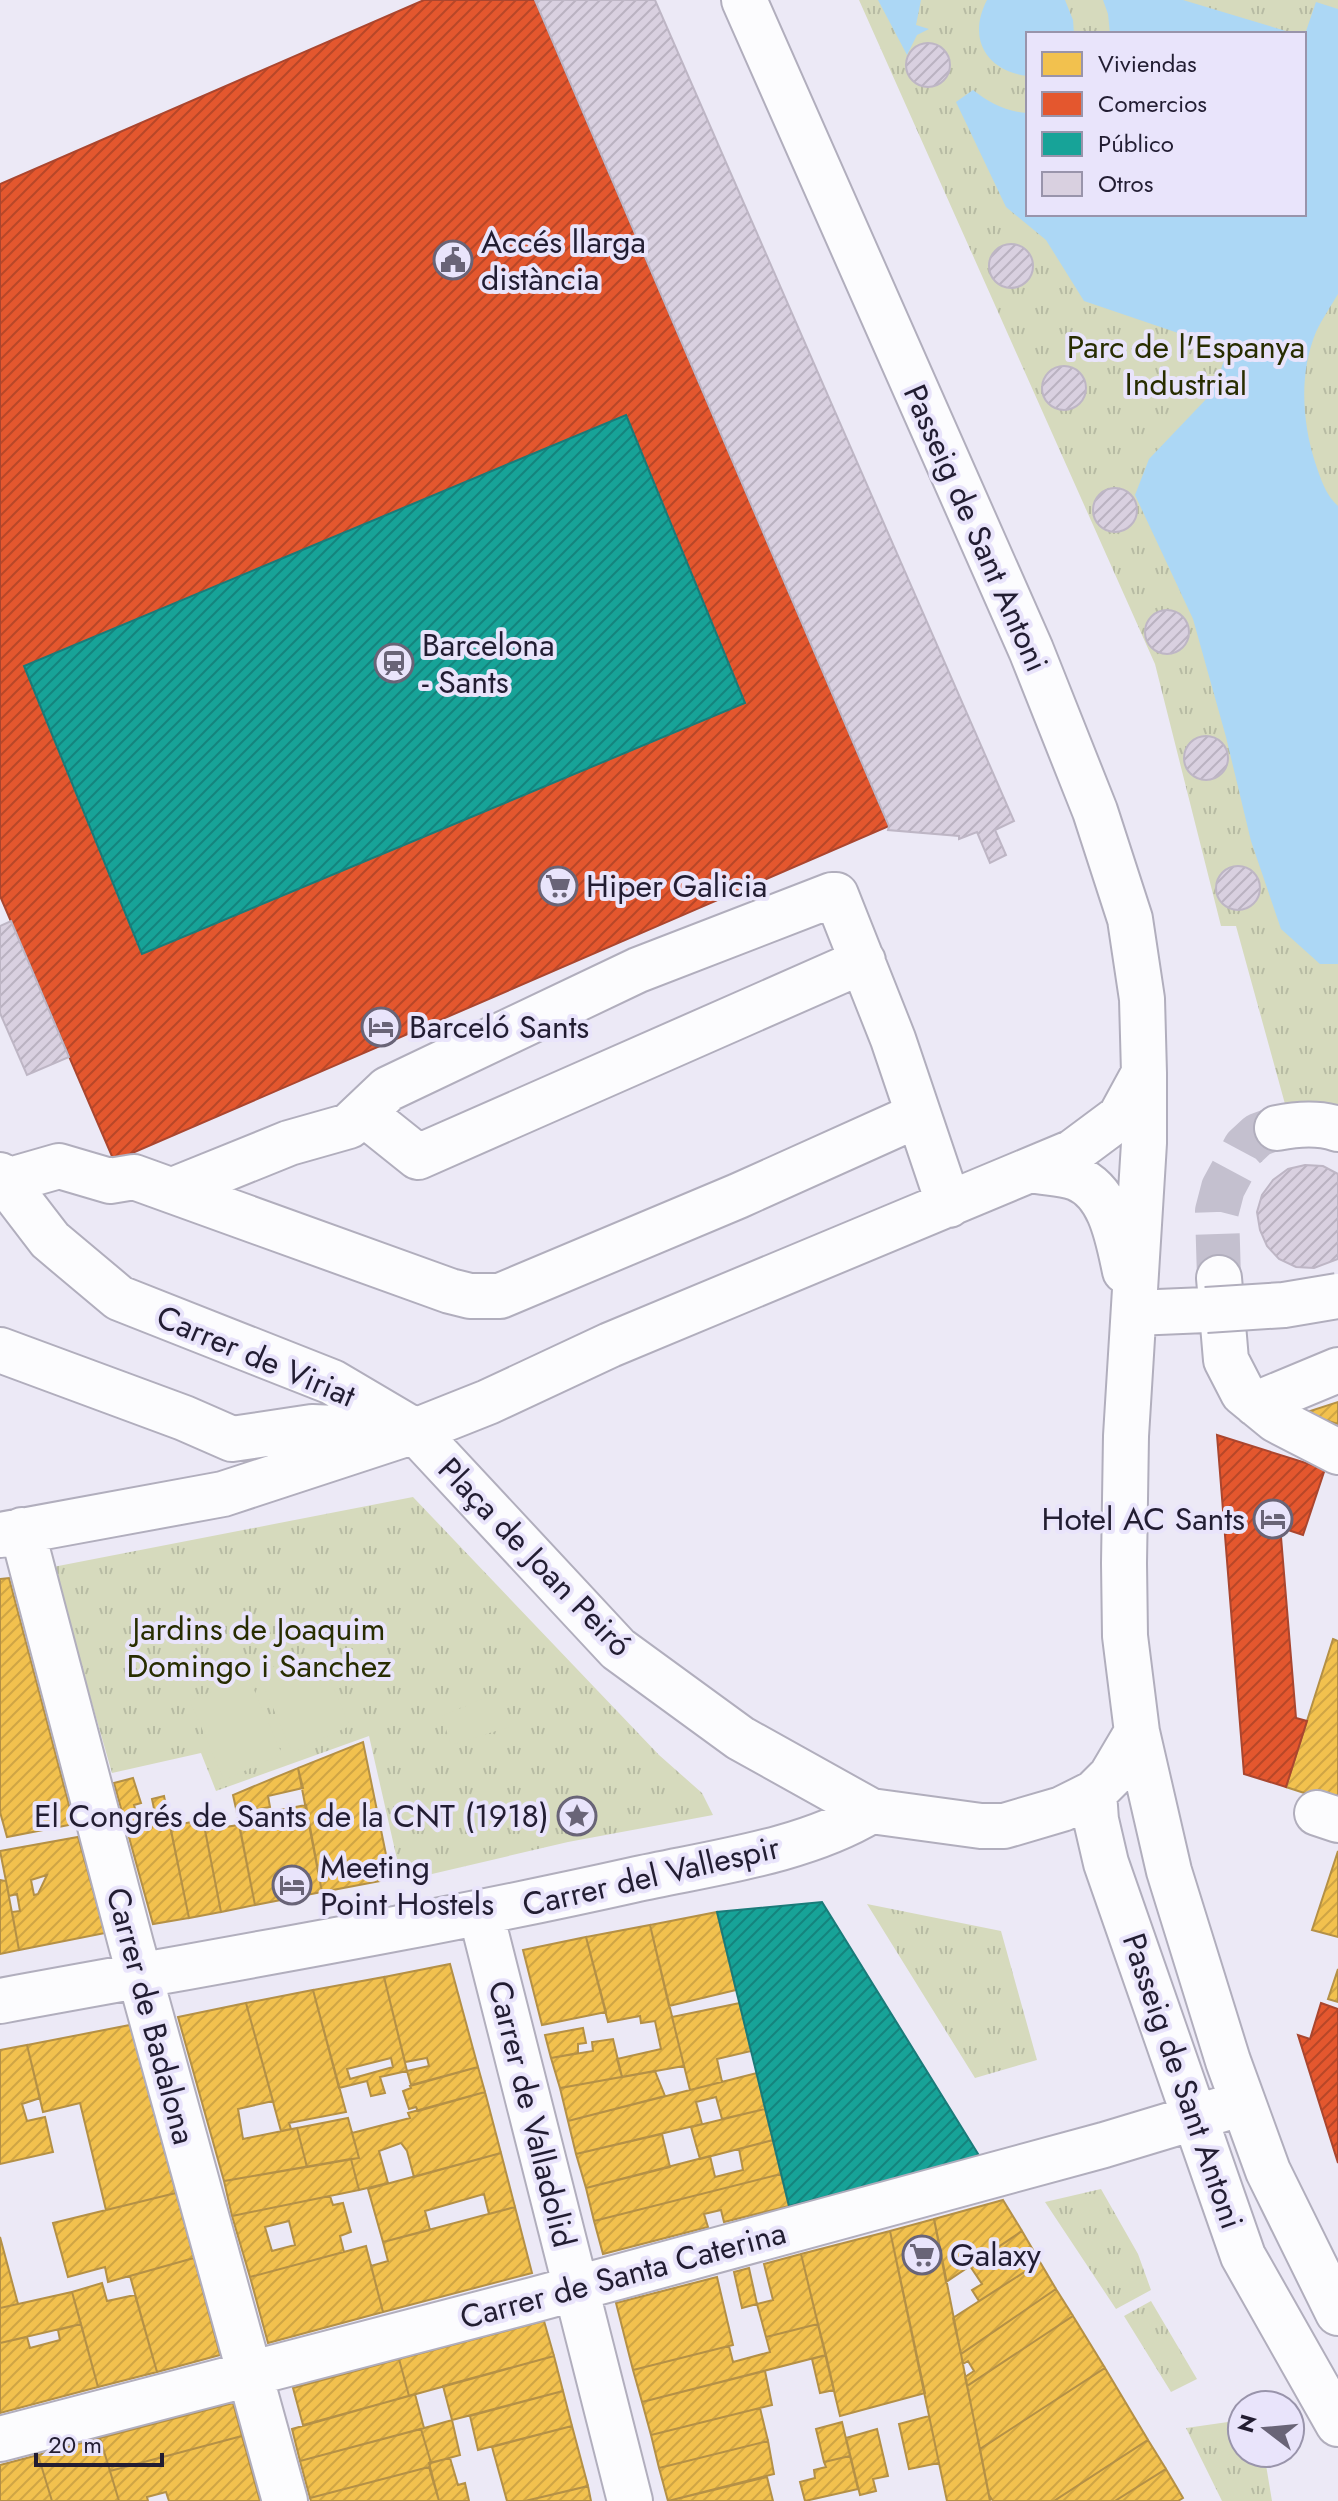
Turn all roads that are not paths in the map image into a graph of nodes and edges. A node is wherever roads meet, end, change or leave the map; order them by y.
1 (744, 0) edge
2 (863, 961) junction
3 (1144, 1073) junction
4 (363, 1113) junction
5 (918, 1115) junction
6 (1277, 1128) tunnel mouth
7 (1338, 1129) edge
8 (1073, 1152) junction
9 (1142, 1161) junction
10 (1032, 1170) junction
11 (2, 1178) edge
12 (173, 1190) junction
13 (949, 1205) junction
14 (1338, 1296) edge
15 (1216, 1307) junction
16 (1134, 1313) junction
17 (0, 1350) edge
18 (1338, 1370) edge
19 (1256, 1404) junction
20 (415, 1431) junction
21 (1338, 1452) edge
22 (11, 1532) edge
23 (1137, 1732) junction
24 (1094, 1793) junction
25 (871, 1811) junction
26 (481, 1914) junction
27 (140, 1976) junction
28 (0, 2001) edge
29 (1243, 2103) junction
30 (1196, 2117) junction
31 (577, 2288) junction
32 (1338, 2313) edge
33 (251, 2375) junction
34 (1338, 2424) edge
35 (0, 2439) edge
36 (285, 2501) edge
37 (630, 2501) edge

1 - 3 street, Passeig de Sant Antoni
2 - 4 street
2 - 4 street
2 - 5 street
3 - 8 street
3 - 9 street, Passeig de Sant Antoni
4 - 12 street
5 - 12 street
5 - 13 street
6 - 7 street
8 - 9 street
8 - 10 street
9 - 16 street, Passeig de Sant Antoni
10 - 13 street
10 - 16 street, Passeig de Sant Antoni
11 - 12 street
11 - 20 street, Carrer de Viriat
13 - 20 street
14 - 15 street, bridge
15 - 16 street
15 - 19 street
16 - 23 street, Passeig de Sant Antoni
17 - 20 street, Carrer de Viriat
18 - 19 street
19 - 21 street
20 - 22 street
20 - 25 street, Plaça de Joan Peiró
22 - 27 street, Carrer de Badalona
23 - 24 street
23 - 29 street, Passeig de Sant Antoni
24 - 25 street, Plaça de Joan Peiró
24 - 30 street, Passeig de Sant Antoni
25 - 26 street, Carrer del Vallespir
26 - 27 street, Carrer del Vallespir
26 - 31 street, Carrer de Valladolid
27 - 28 street, Carrer del Vallespir
27 - 33 street, Carrer de Badalona
29 - 30 street, Carrer de Santa Caterina
29 - 32 street, Passeig de Sant Antoni
30 - 31 street, Carrer de Santa Caterina
30 - 34 street, Passeig de Sant Antoni
31 - 33 street, Carrer de Santa Caterina
31 - 37 street, Carrer de Valladolid
33 - 35 street, Carrer de Santa Caterina
33 - 36 street, Carrer de Badalona

